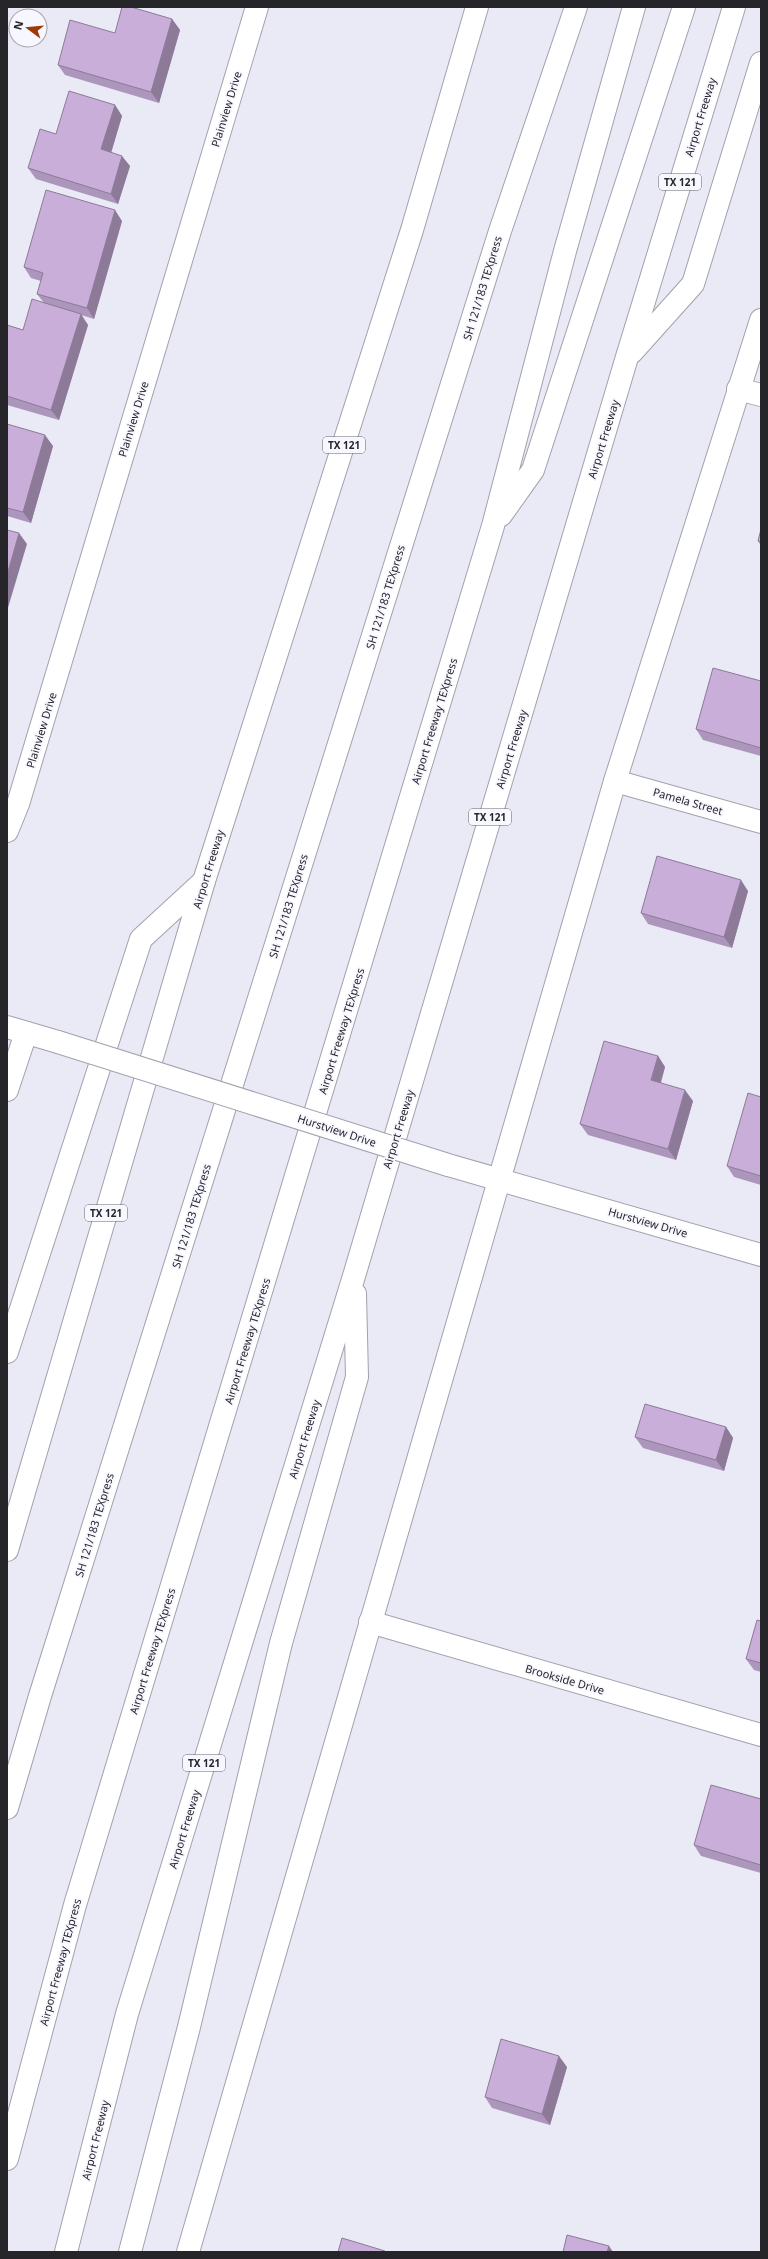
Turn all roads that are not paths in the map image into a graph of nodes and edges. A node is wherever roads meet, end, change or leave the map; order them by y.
1 (257, 7) edge
2 (477, 7) edge
3 (576, 7) edge
4 (634, 7) edge
5 (684, 7) edge
6 (734, 7) edge
7 (761, 63) edge
8 (761, 320) edge
9 (627, 357) junction
10 (738, 389) junction
11 (761, 395) edge
12 (493, 526) junction
13 (615, 781) junction
14 (761, 822) edge
15 (7, 831) edge
16 (204, 881) junction
17 (16, 1030) edge
18 (7, 1090) edge
19 (501, 1180) junction
20 (761, 1255) edge
21 (354, 1276) junction
22 (7, 1352) edge
23 (7, 1550) edge
24 (370, 1622) junction
25 (761, 1735) edge
26 (7, 1808) edge
27 (7, 2159) edge
28 (66, 2252) edge
29 (130, 2252) edge
30 (188, 2252) edge

1 - 15 main road, Plainview Drive
2 - 16 main road, Airport Freeway / TX 121
3 - 26 main road, SH 121/183 TEXpress
4 - 12 main road
5 - 12 main road
6 - 9 main road, Airport Freeway / TX 121
7 - 9 main road
8 - 10 main road
9 - 21 main road, Airport Freeway / TX 121
10 - 11 main road
10 - 13 main road
12 - 27 main road, Airport Freeway TEXpress
13 - 14 main road, Pamela Street
13 - 19 main road
16 - 22 main road
16 - 23 main road, Airport Freeway / TX 121
17 - 18 main road
17 - 19 main road, Hurstview Drive, bridge
19 - 20 main road, Hurstview Drive
19 - 24 main road
21 - 28 main road, Airport Freeway / TX 121
21 - 29 main road
24 - 25 main road, Brookside Drive
24 - 30 main road

